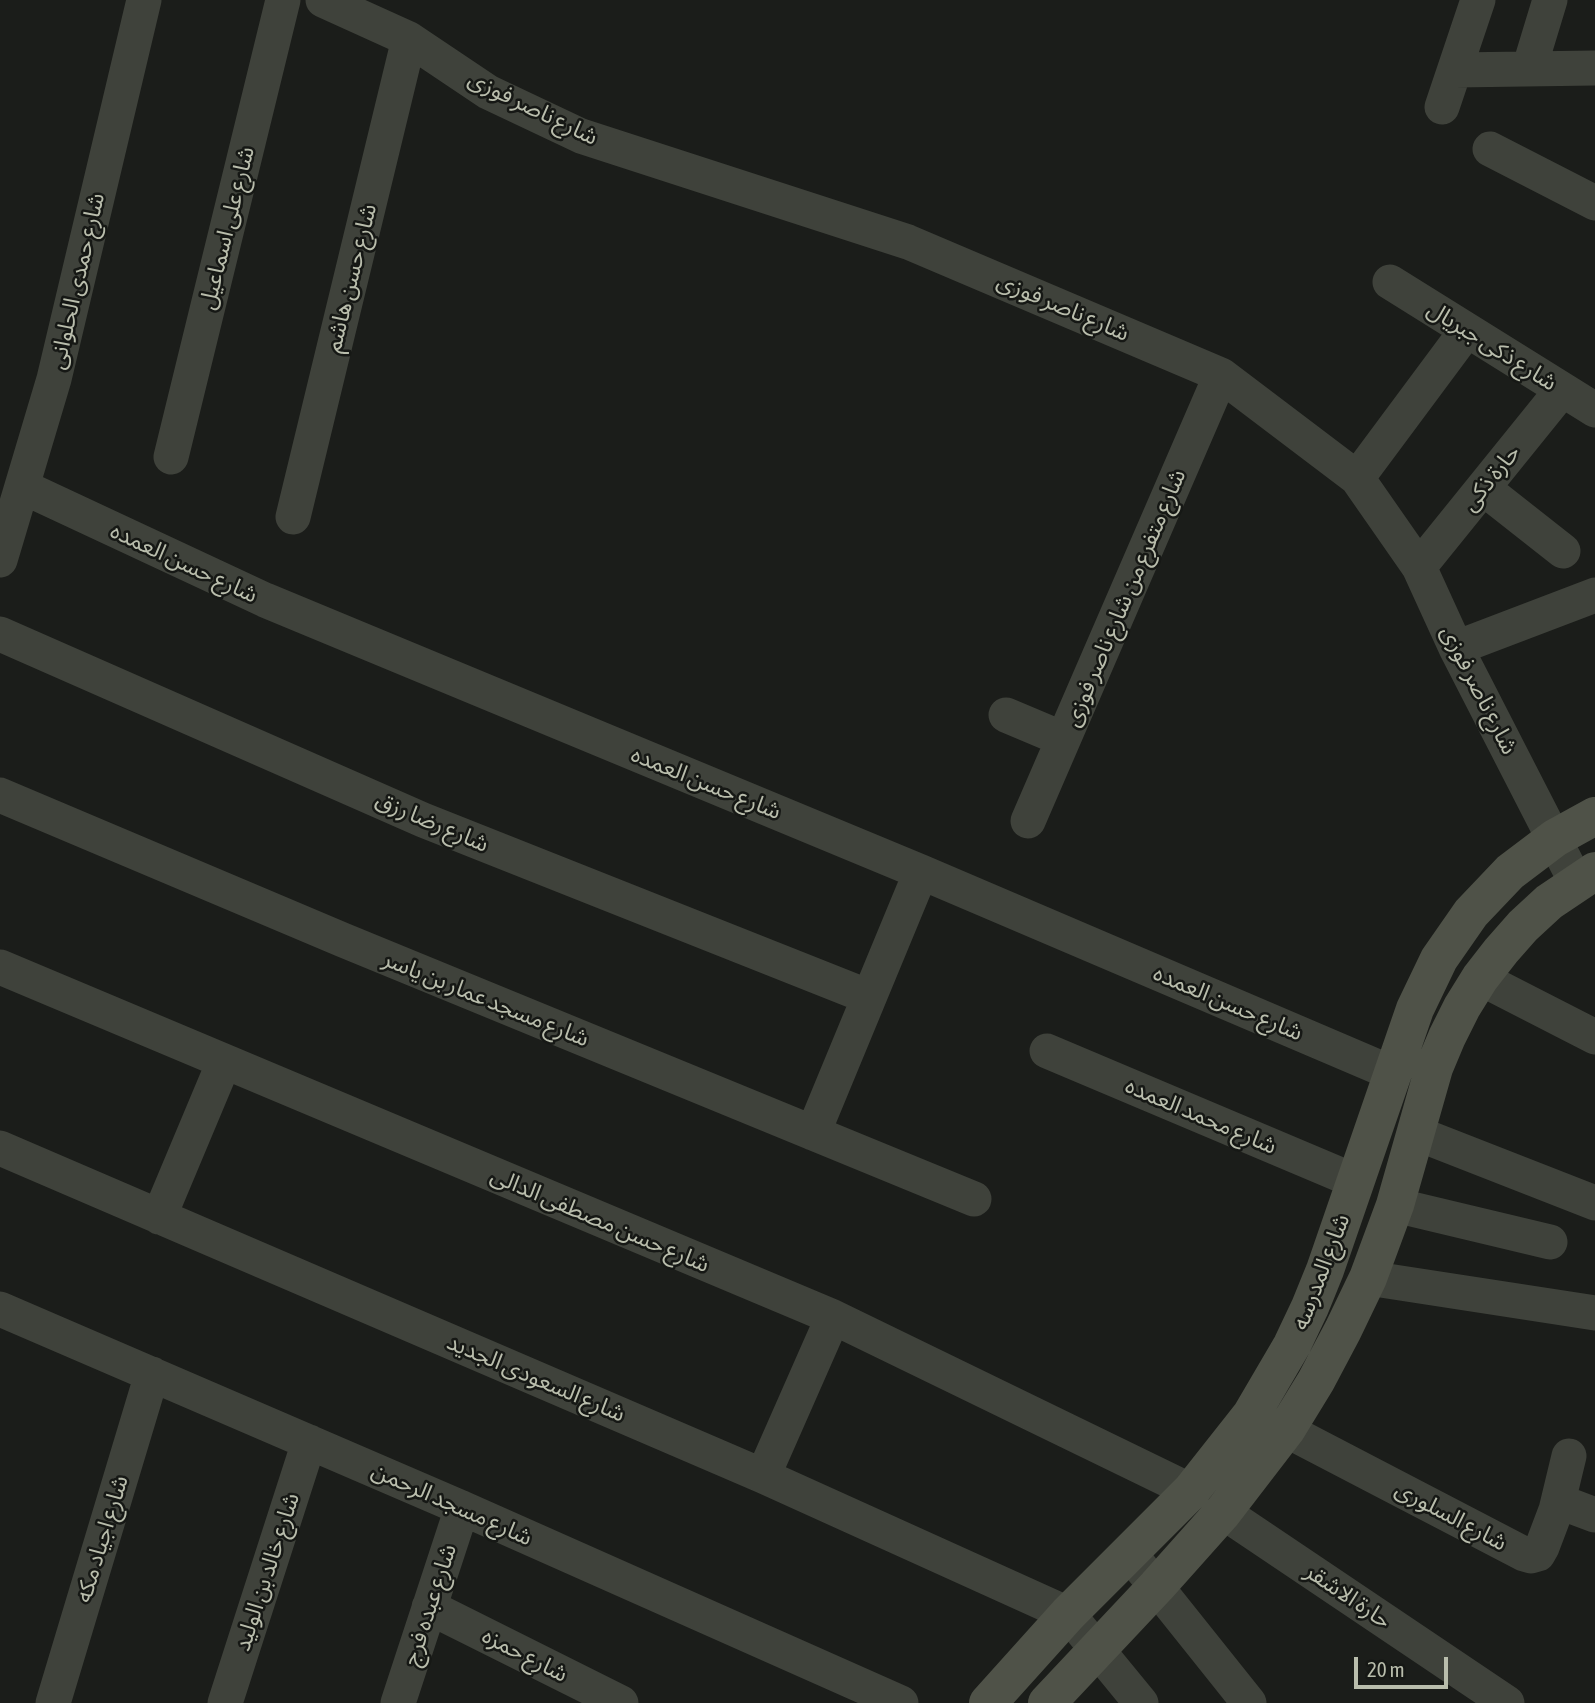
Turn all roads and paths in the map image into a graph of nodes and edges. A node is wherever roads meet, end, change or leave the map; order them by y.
1 (144, 0) edge
2 (283, 0) edge
3 (323, 0) edge
4 (1478, 0) edge
5 (1550, 0) edge
6 (409, 38) junction
7 (1595, 68) edge
8 (1530, 69) junction
9 (1455, 70) junction
10 (1442, 107) dead end
11 (1490, 149) dead end
12 (1595, 203) edge
13 (1390, 282) dead end
14 (1467, 330) junction
15 (1222, 375) junction
16 (1562, 390) junction
17 (1595, 410) edge
18 (171, 457) dead end
19 (1357, 478) junction
20 (23, 487) junction
21 (1483, 488) junction
22 (293, 517) dead end
23 (1563, 551) dead end
24 (0, 560) edge
25 (1419, 567) junction
26 (1595, 595) edge
27 (0, 634) edge
28 (1456, 648) junction
29 (1006, 715) dead end
30 (1063, 739) junction
31 (0, 795) edge
32 (1595, 816) edge
33 (1028, 821) dead end
34 (1555, 838) junction
35 (922, 872) junction
36 (1586, 877) edge
37 (0, 967) edge
38 (1480, 978) junction
39 (869, 997) junction
40 (1595, 1037) edge
41 (1047, 1051) dead end
42 (224, 1062) junction
43 (1392, 1073) junction
44 (813, 1133) junction
45 (1416, 1133) junction
46 (0, 1148) edge
47 (1355, 1181) junction
48 (974, 1199) dead end
49 (1595, 1203) edge
50 (1395, 1205) junction
51 (159, 1217) junction
52 (1550, 1242) dead end
53 (1368, 1278) junction
54 (0, 1310) edge
55 (1595, 1313) edge
56 (833, 1317) junction
57 (152, 1374) junction
58 (1286, 1430) junction
59 (309, 1442) junction
60 (1569, 1456) dead end
61 (763, 1476) junction
62 (1191, 1491) junction
63 (462, 1508) junction
64 (1556, 1510) junction
65 (1223, 1512) junction
66 (1595, 1515) edge
67 (1130, 1554) junction
68 (1157, 1586) junction
69 (429, 1607) junction
70 (1068, 1615) junction
71 (1097, 1650) junction
72 (53, 1703) edge
73 (225, 1703) edge
74 (398, 1703) edge
75 (621, 1703) edge
76 (901, 1703) edge
77 (988, 1703) edge
78 (1047, 1703) edge
79 (1141, 1703) edge
80 (1249, 1703) edge
81 (1507, 1703) edge

1 - 20 street, شارع حمدى الحلوانى
2 - 18 street, شارع على اسماعيل
3 - 6 street, شارع ناصر فوزى
4 - 9 street
5 - 8 street
6 - 15 street, شارع ناصر فوزى
6 - 22 street, شارع حسن هاشم
7 - 8 street
8 - 9 street
9 - 10 street
11 - 12 street
13 - 14 street, شارع ذكى جبريال
14 - 16 street, شارع ذكى جبريال
14 - 19 street
15 - 19 street, شارع ناصر فوزى
15 - 30 street, شارع متفرع من شارع ناصر فوزى
16 - 17 street, شارع ذكى جبريال
16 - 21 street, حارة ذكى
19 - 25 street, شارع ناصر فوزى
20 - 24 street, شارع حمدى الحلوانى
20 - 35 street, شارع حسن العمده
21 - 23 street
21 - 25 street, حارة ذكى
25 - 28 street, شارع ناصر فوزى
26 - 28 street
27 - 39 street, شارع رضا رزق
28 - 34 street, شارع ناصر فوزى
29 - 30 street
30 - 33 street, شارع متفرع من شارع ناصر فوزى
31 - 44 street, شارع مسجد عمار بن ياسر
32 - 34 street, شارع المدرسه
34 - 36 street, شارع ناصر فوزى
34 - 43 street, شارع المدرسه
35 - 39 street
35 - 43 street, شارع حسن العمده
36 - 38 street, شارع المدرسه
37 - 42 street, شارع حسن مصطفى الدالى
38 - 40 street
38 - 45 street, شارع المدرسه
39 - 44 street
41 - 47 street, شارع محمد العمده
42 - 51 street
42 - 56 street, شارع حسن مصطفى الدالى
43 - 47 street, شارع المدرسه
44 - 48 street, شارع مسجد عمار بن ياسر
45 - 49 street
45 - 50 street, شارع المدرسه
46 - 51 street, شارع السعودى الجديد
47 - 62 street, شارع المدرسه
50 - 52 street
50 - 53 street, شارع المدرسه
51 - 61 street, شارع السعودى الجديد
53 - 55 street
53 - 58 street, شارع المدرسه
54 - 57 street, شارع مسجد الرحمن
56 - 61 street
56 - 62 street, شارع حسن مصطفى الدالى
57 - 59 street, شارع مسجد الرحمن
57 - 72 street, شارع اجياد مكه
58 - 64 street, شارع السلورى
58 - 65 street, شارع المدرسه
59 - 63 street, شارع مسجد الرحمن
59 - 73 street, شارع خالد بن الوليد
60 - 64 street
61 - 70 street, شارع السعودى الجديد
62 - 67 street, شارع المدرسه
63 - 69 street, شارع عبده فرج
63 - 76 street, شارع مسجد الرحمن
64 - 66 street
65 - 68 street, شارع المدرسه
65 - 81 street, حارة الاشقر
67 - 68 street
67 - 70 street, شارع المدرسه
68 - 71 street, شارع المدرسه
68 - 80 street
69 - 74 street, شارع عبده فرج
69 - 75 street, شارع حمزه
70 - 71 street
70 - 77 street, شارع المدرسه
71 - 78 street, شارع المدرسه
71 - 79 street

